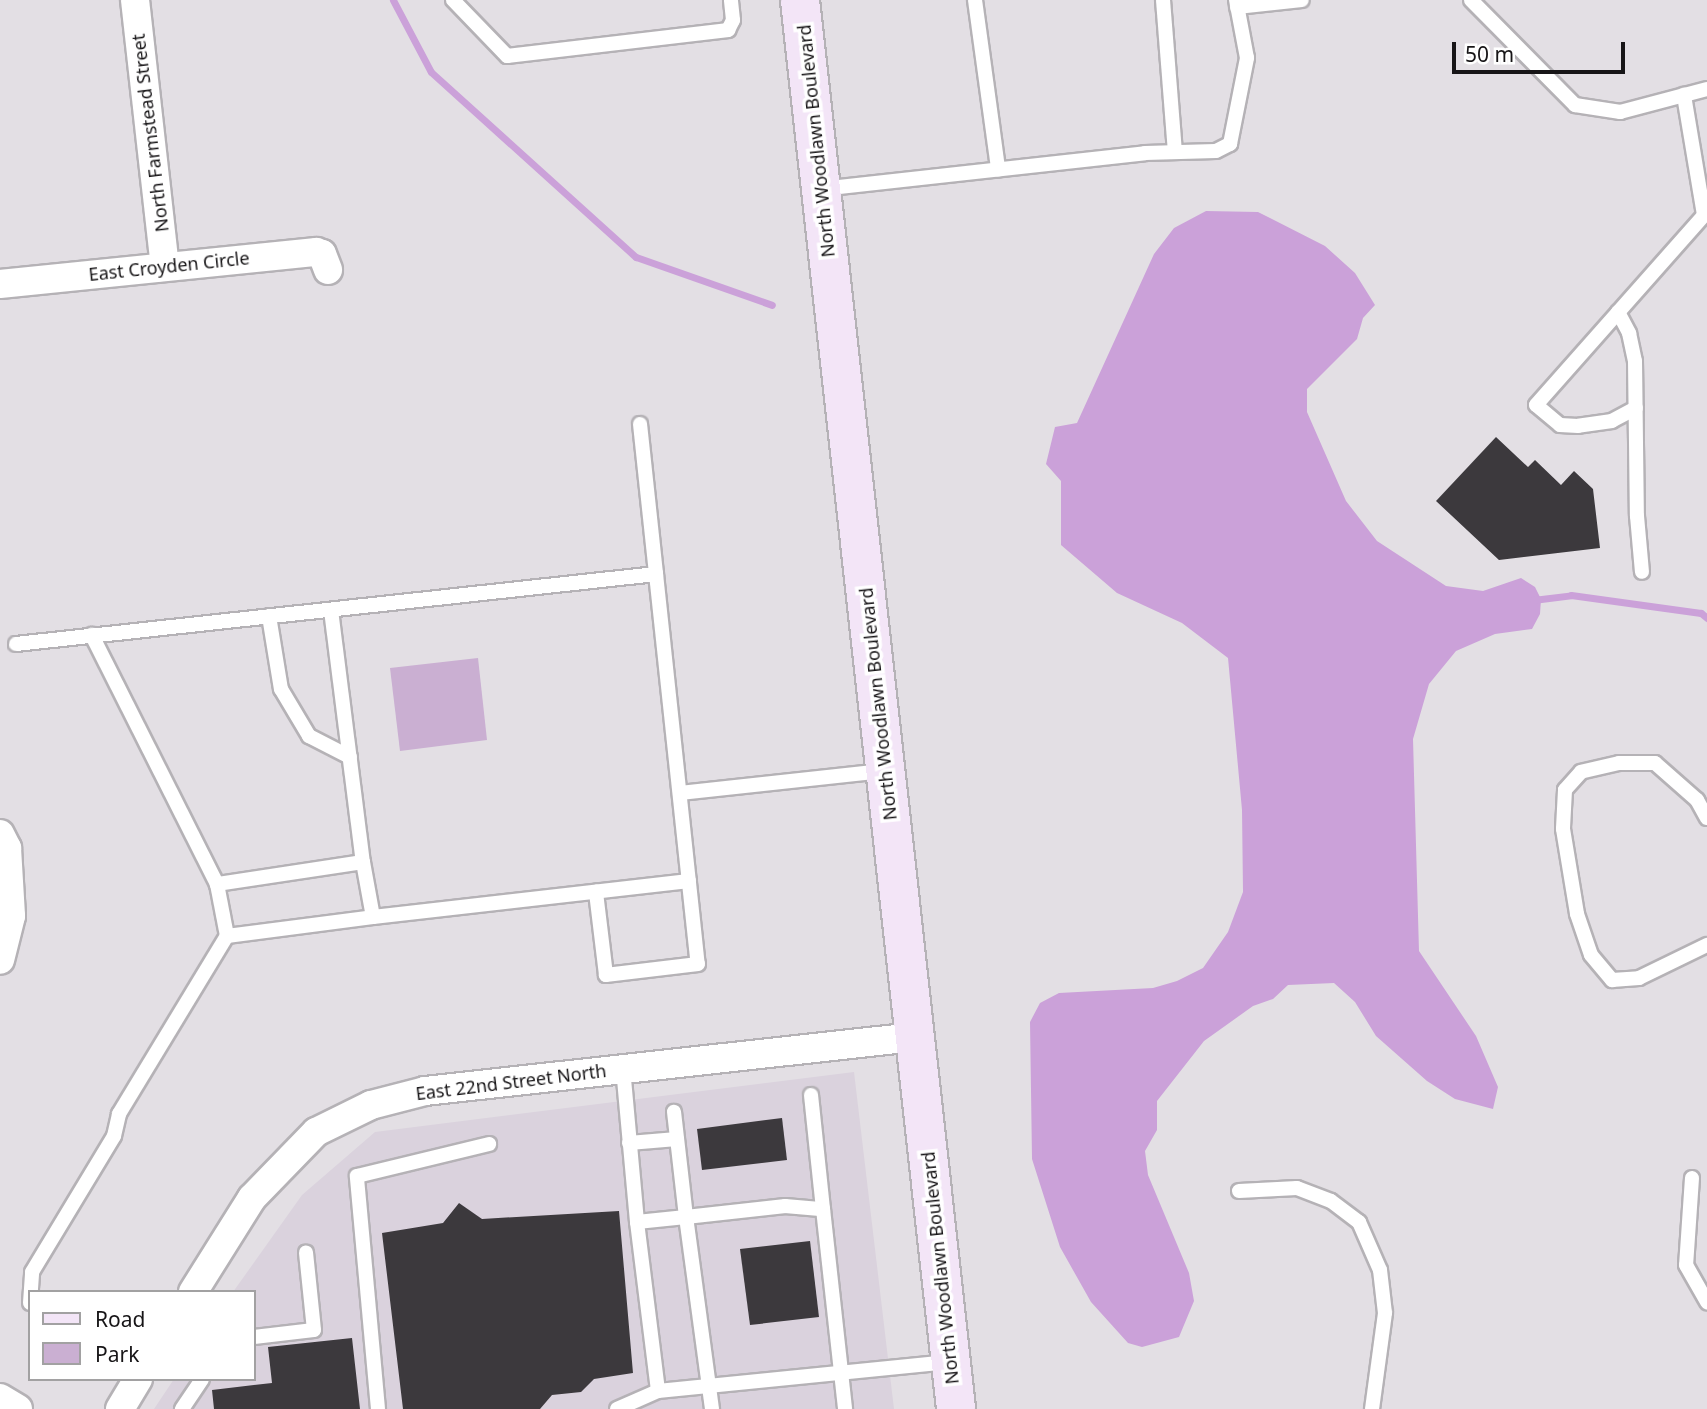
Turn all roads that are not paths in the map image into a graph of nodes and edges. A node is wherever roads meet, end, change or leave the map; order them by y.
1 (135, 0) edge
2 (453, 0) edge
3 (731, 0) edge
4 (800, 0) edge
5 (975, 0) edge
6 (1163, 0) edge
7 (1302, 0) edge
8 (1471, 0) edge
9 (1236, 4) edge
10 (1707, 89) edge
11 (1684, 95) junction
12 (1175, 152) junction
13 (998, 169) junction
14 (820, 189) junction
15 (165, 266) junction
16 (328, 270) dead end
17 (0, 284) edge
18 (1618, 312) junction
19 (1636, 408) junction
20 (640, 424) dead end
21 (1643, 572) dead end
22 (656, 574) junction
23 (331, 610) junction
24 (269, 616) junction
25 (92, 635) junction
26 (16, 643) dead end
27 (350, 757) junction
28 (885, 771) junction
29 (680, 793) junction
30 (1707, 818) edge
31 (0, 834) edge
32 (363, 862) junction
33 (689, 881) junction
34 (217, 884) junction
35 (596, 892) junction
36 (373, 916) junction
37 (227, 936) junction
38 (1707, 945) edge
39 (0, 960) edge
40 (914, 1037) junction
41 (623, 1068) junction
42 (811, 1095) dead end
43 (674, 1112) dead end
44 (677, 1139) junction
45 (629, 1143) junction
46 (489, 1144) dead end
47 (1692, 1178) dead end
48 (1239, 1191) dead end
49 (823, 1209) junction
50 (686, 1217) junction
51 (637, 1222) junction
52 (306, 1252) dead end
53 (28, 1290) edge
54 (194, 1290) edge
55 (1707, 1302) edge
56 (256, 1336) edge
57 (950, 1362) junction
58 (841, 1373) junction
59 (137, 1381) edge
60 (201, 1381) edge
61 (710, 1387) junction
62 (658, 1391) junction
63 (0, 1398) edge
64 (18, 1409) edge
65 (120, 1409) edge
66 (182, 1409) edge
67 (379, 1409) edge
68 (617, 1409) edge
69 (712, 1409) edge
70 (845, 1409) edge
71 (956, 1409) edge
72 (1371, 1409) edge

1 - 15 street, North Farmstead Street
2 - 3 lane
4 - 14 main road, North Woodlawn Boulevard
5 - 13 lane
6 - 12 lane
7 - 9 lane
8 - 11 lane
9 - 12 lane
10 - 11 lane
11 - 18 lane
12 - 13 lane
13 - 14 lane
14 - 28 main road, North Woodlawn Boulevard
15 - 16 street, East Croyden Circle
15 - 17 street, East Croyden Circle
18 - 19 lane
18 - 19 lane
19 - 21 lane
20 - 22 lane
22 - 23 lane
22 - 29 lane
23 - 24 lane
23 - 27 lane
24 - 25 lane
24 - 27 lane
25 - 26 lane
25 - 34 lane
27 - 32 lane
28 - 29 lane
28 - 40 main road, North Woodlawn Boulevard
29 - 33 lane
30 - 38 lane
31 - 39 street
32 - 34 lane
32 - 36 lane
33 - 35 lane
33 - 35 lane
34 - 37 lane
35 - 36 lane
36 - 37 lane
37 - 53 lane
40 - 41 street, East 22nd Street North
40 - 57 main road, North Woodlawn Boulevard
41 - 45 lane
41 - 54 street, East 22nd Street North
42 - 49 lane
43 - 44 lane
44 - 45 lane
44 - 50 lane
45 - 51 lane
46 - 67 lane
47 - 55 lane
48 - 72 lane
49 - 50 lane
49 - 58 lane
50 - 51 lane
50 - 61 lane
51 - 62 lane
52 - 56 lane
57 - 58 lane
57 - 71 main road, North Woodlawn Boulevard
58 - 61 lane
58 - 70 lane
59 - 65 street
60 - 66 lane
61 - 62 lane
61 - 69 lane
62 - 68 lane
63 - 64 street

